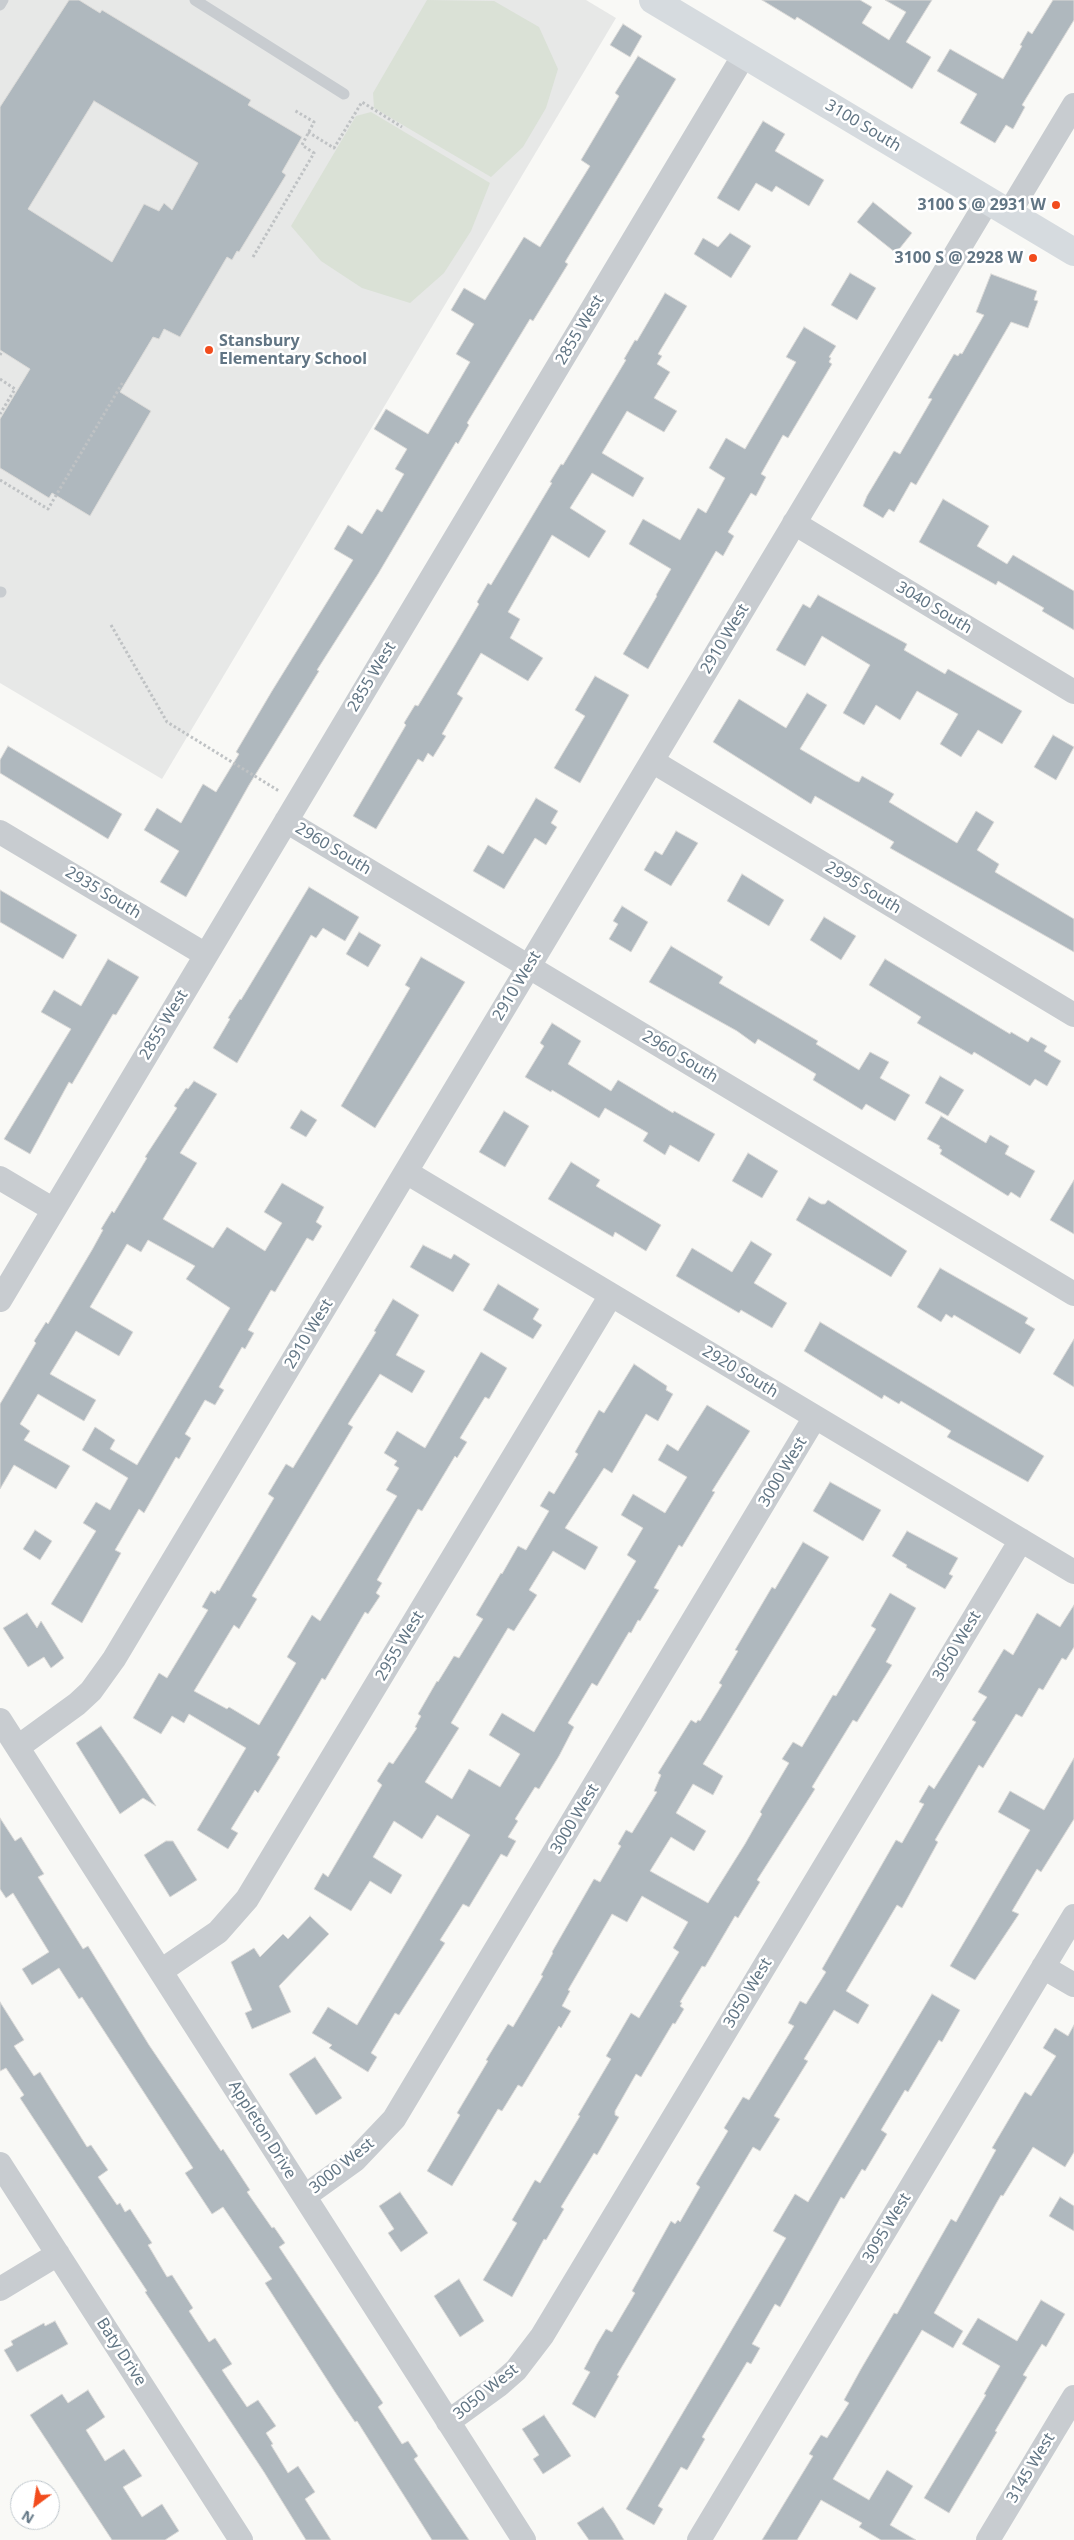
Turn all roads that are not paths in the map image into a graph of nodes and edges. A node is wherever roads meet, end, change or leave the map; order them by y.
1 (3, 0) edge
2 (195, 0) edge
3 (653, 0) edge
4 (0, 5) edge
5 (744, 55) junction
6 (344, 94) dead end
7 (1074, 105) edge
8 (998, 207) junction
9 (1074, 252) edge
10 (794, 524) junction
11 (1074, 692) edge
12 (652, 762) junction
13 (286, 821) junction
14 (0, 832) edge
15 (206, 955) junction
16 (529, 966) junction
17 (1074, 1015) edge
18 (406, 1172) junction
19 (0, 1178) edge
20 (54, 1210) junction
21 (610, 1294) junction
22 (1074, 1294) edge
23 (0, 1300) edge
24 (815, 1417) junction
25 (1021, 1540) junction
26 (1074, 1572) edge
27 (0, 1720) edge
28 (18, 1747) junction
29 (1074, 1916) edge
30 (1043, 1967) junction
31 (161, 1971) junction
32 (1074, 1986) edge
33 (0, 2164) edge
34 (305, 2196) junction
35 (58, 2254) junction
36 (0, 2290) edge
37 (1074, 2396) edge
38 (448, 2422) junction
39 (1066, 2426) edge
40 (242, 2540) edge
41 (524, 2540) edge
42 (699, 2540) edge
43 (988, 2540) edge

1 - 4 lane
2 - 6 lane
3 - 5 main road, 3100 South
5 - 8 main road, 3100 South
5 - 13 street, 2855 West
7 - 8 street, 2910 West
8 - 9 main road, 3100 South
8 - 10 street, 2910 West
10 - 11 street, 3040 South
10 - 12 street, 2910 West
12 - 16 street, 2910 West
12 - 17 street, 2995 South
13 - 15 street, 2855 West
13 - 16 street, 2960 South
14 - 15 street, 2935 South
15 - 20 street, 2855 West
16 - 18 street, 2910 West
16 - 22 street, 2960 South
18 - 21 street, 2920 South
18 - 28 street, 2910 West
19 - 20 street
20 - 23 street, 2855 West
21 - 24 street, 2920 South
21 - 31 street, 2955 West
24 - 25 street, 2920 South
24 - 34 street, 3000 West
25 - 26 street, 2920 South
25 - 38 street, 3050 West
27 - 28 street, Appleton Drive
28 - 31 street, Appleton Drive
29 - 30 street, 3095 West
30 - 32 street
30 - 42 street, 3095 West
31 - 34 street, Appleton Drive
33 - 35 street, Baty Drive
34 - 38 street, Appleton Drive
35 - 36 street
35 - 40 street, Baty Drive
37 - 39 street, 3145 West
38 - 41 street, Appleton Drive
39 - 43 street, 3145 West

